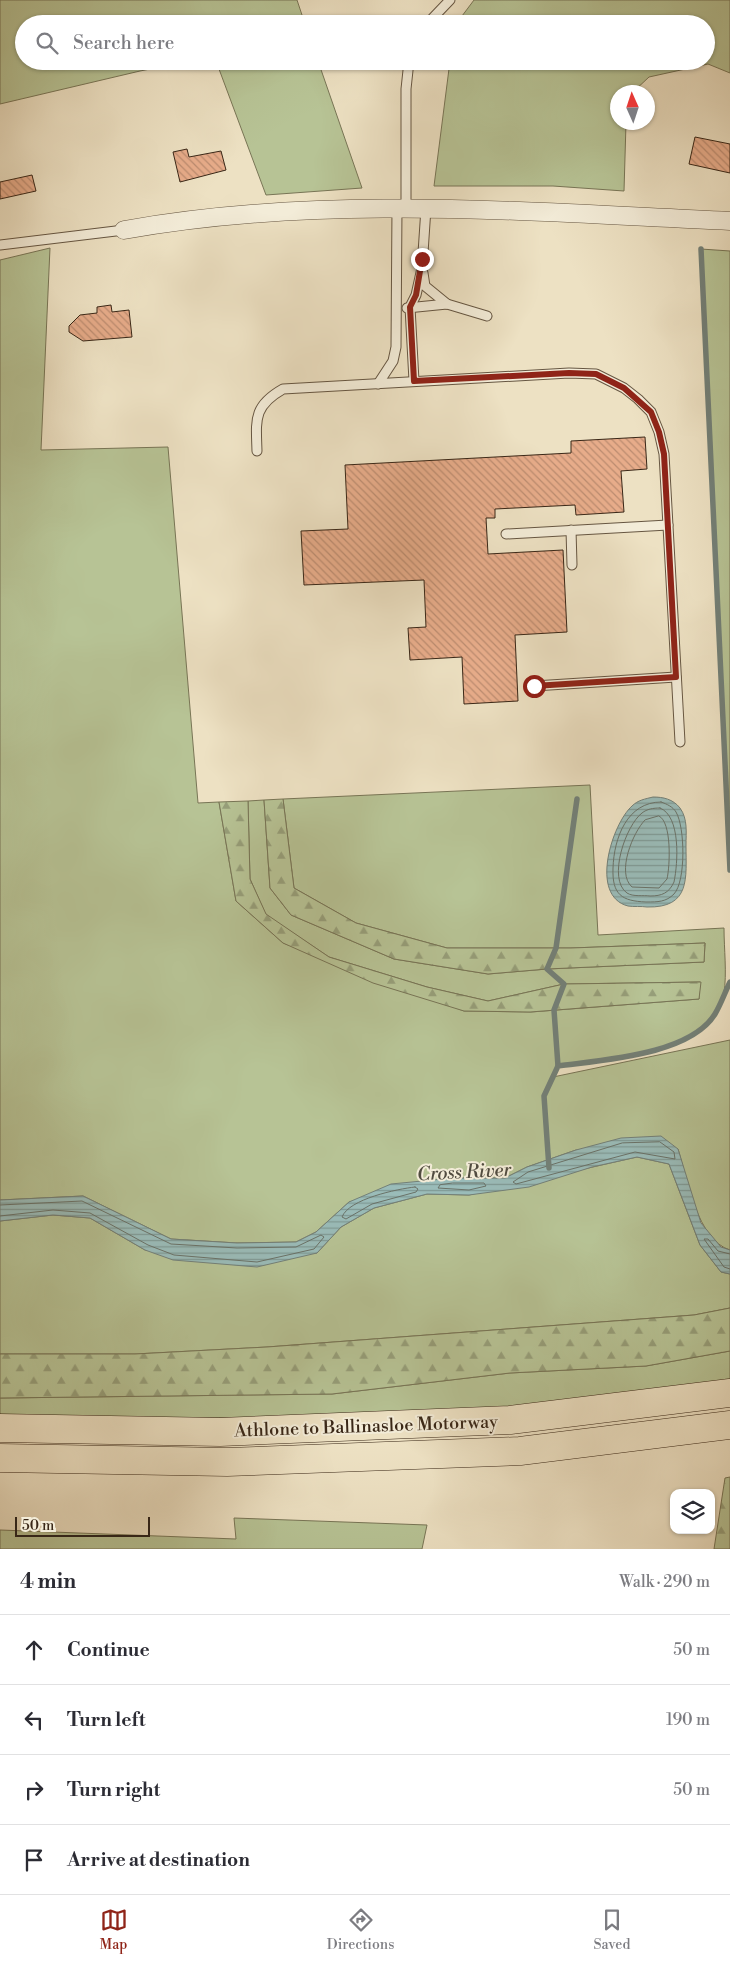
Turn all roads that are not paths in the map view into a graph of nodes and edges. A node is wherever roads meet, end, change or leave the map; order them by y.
1 (450, 0) edge
2 (436, 15) edge
3 (408, 70) edge
4 (401, 208) junction
5 (426, 208) junction
6 (730, 221) edge
7 (124, 230) joint
8 (0, 245) edge
9 (422, 268) junction
10 (446, 304) junction
11 (410, 307) junction
12 (397, 309) junction
13 (487, 316) dead end
14 (414, 381) junction
15 (378, 384) junction
16 (257, 451) dead end
17 (668, 525) junction
18 (571, 530) junction
19 (506, 534) dead end
20 (572, 565) dead end
21 (676, 677) junction
22 (534, 686) dead end
23 (680, 742) dead end
24 (730, 1393) edge
25 (730, 1425) edge
26 (0, 1428) edge
27 (0, 1458) edge

1 - 2 lane
3 - 4 lane
4 - 5 street
4 - 7 street
4 - 12 lane
5 - 6 street
5 - 9 lane
7 - 8 lane
9 - 10 lane
9 - 11 lane
10 - 11 lane
10 - 13 lane
11 - 12 lane
11 - 14 lane
12 - 15 lane
14 - 15 lane
14 - 17 lane
15 - 16 lane
17 - 18 lane
17 - 21 lane
18 - 19 lane
18 - 20 lane
21 - 22 lane
21 - 23 lane
24 - 26 highway, Athlone to Ballinasloe Motorway
25 - 27 highway, Athlone to Ballinasloe Motorway

